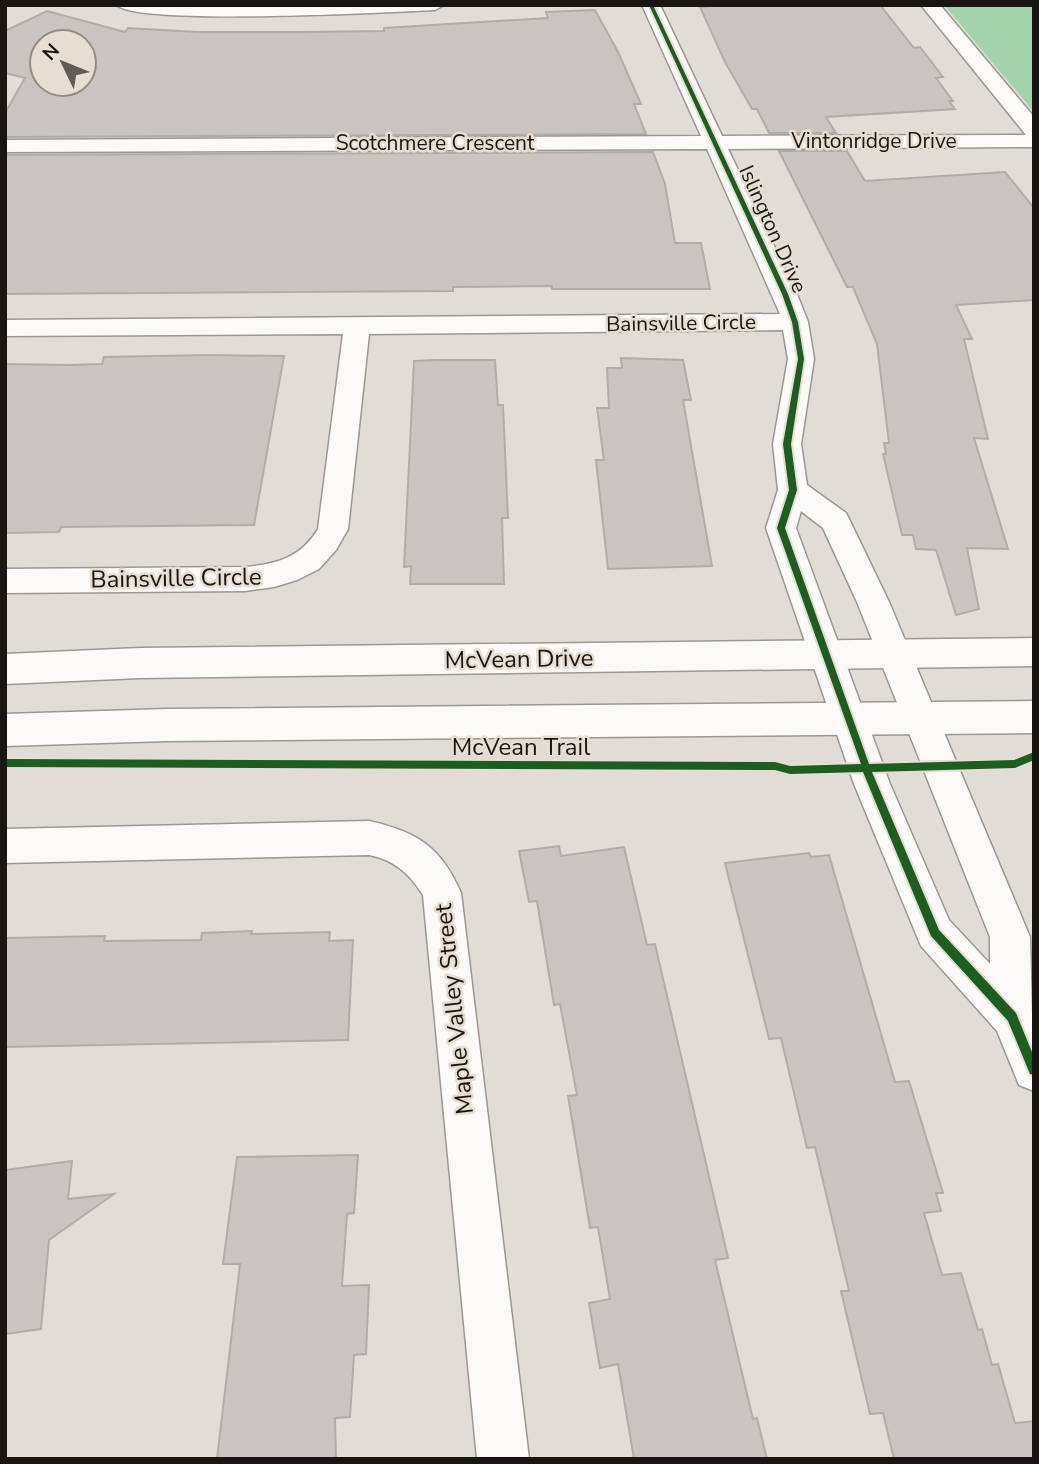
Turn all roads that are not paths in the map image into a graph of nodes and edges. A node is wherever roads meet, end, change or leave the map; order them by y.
1 (126, 5) edge
2 (435, 5) edge
3 (651, 5) edge
4 (930, 5) edge
5 (1034, 131) edge
6 (1034, 141) edge
7 (715, 142) junction
8 (5, 146) edge
9 (794, 322) junction
10 (357, 326) junction
11 (5, 328) edge
12 (793, 490) junction
13 (5, 581) edge
14 (1034, 652) edge
15 (894, 654) junction
16 (826, 655) junction
17 (5, 669) edge
18 (1034, 717) edge
19 (849, 718) junction
20 (920, 718) junction
21 (5, 730) edge
22 (5, 846) edge
23 (1012, 1017) junction
24 (1034, 1070) edge
25 (503, 1459) edge

1 - 2 street
3 - 7 street
4 - 5 street
6 - 7 street, Vintonridge Drive
7 - 8 street, Scotchmere Crescent
7 - 9 street, Islington Drive
9 - 10 street, Bainsville Circle
9 - 12 street, Islington Drive
10 - 11 street, Bainsville Circle
10 - 13 street, Bainsville Circle
12 - 15 street
12 - 16 street, Islington Drive
14 - 15 main road, McVean Drive
15 - 16 main road, McVean Drive
15 - 20 street
16 - 17 main road, McVean Drive
16 - 19 street, Islington Drive
18 - 20 main road
19 - 20 main road
19 - 21 main road
19 - 23 street, Islington Drive
20 - 23 street
22 - 25 street, Maple Valley Street
23 - 24 street

